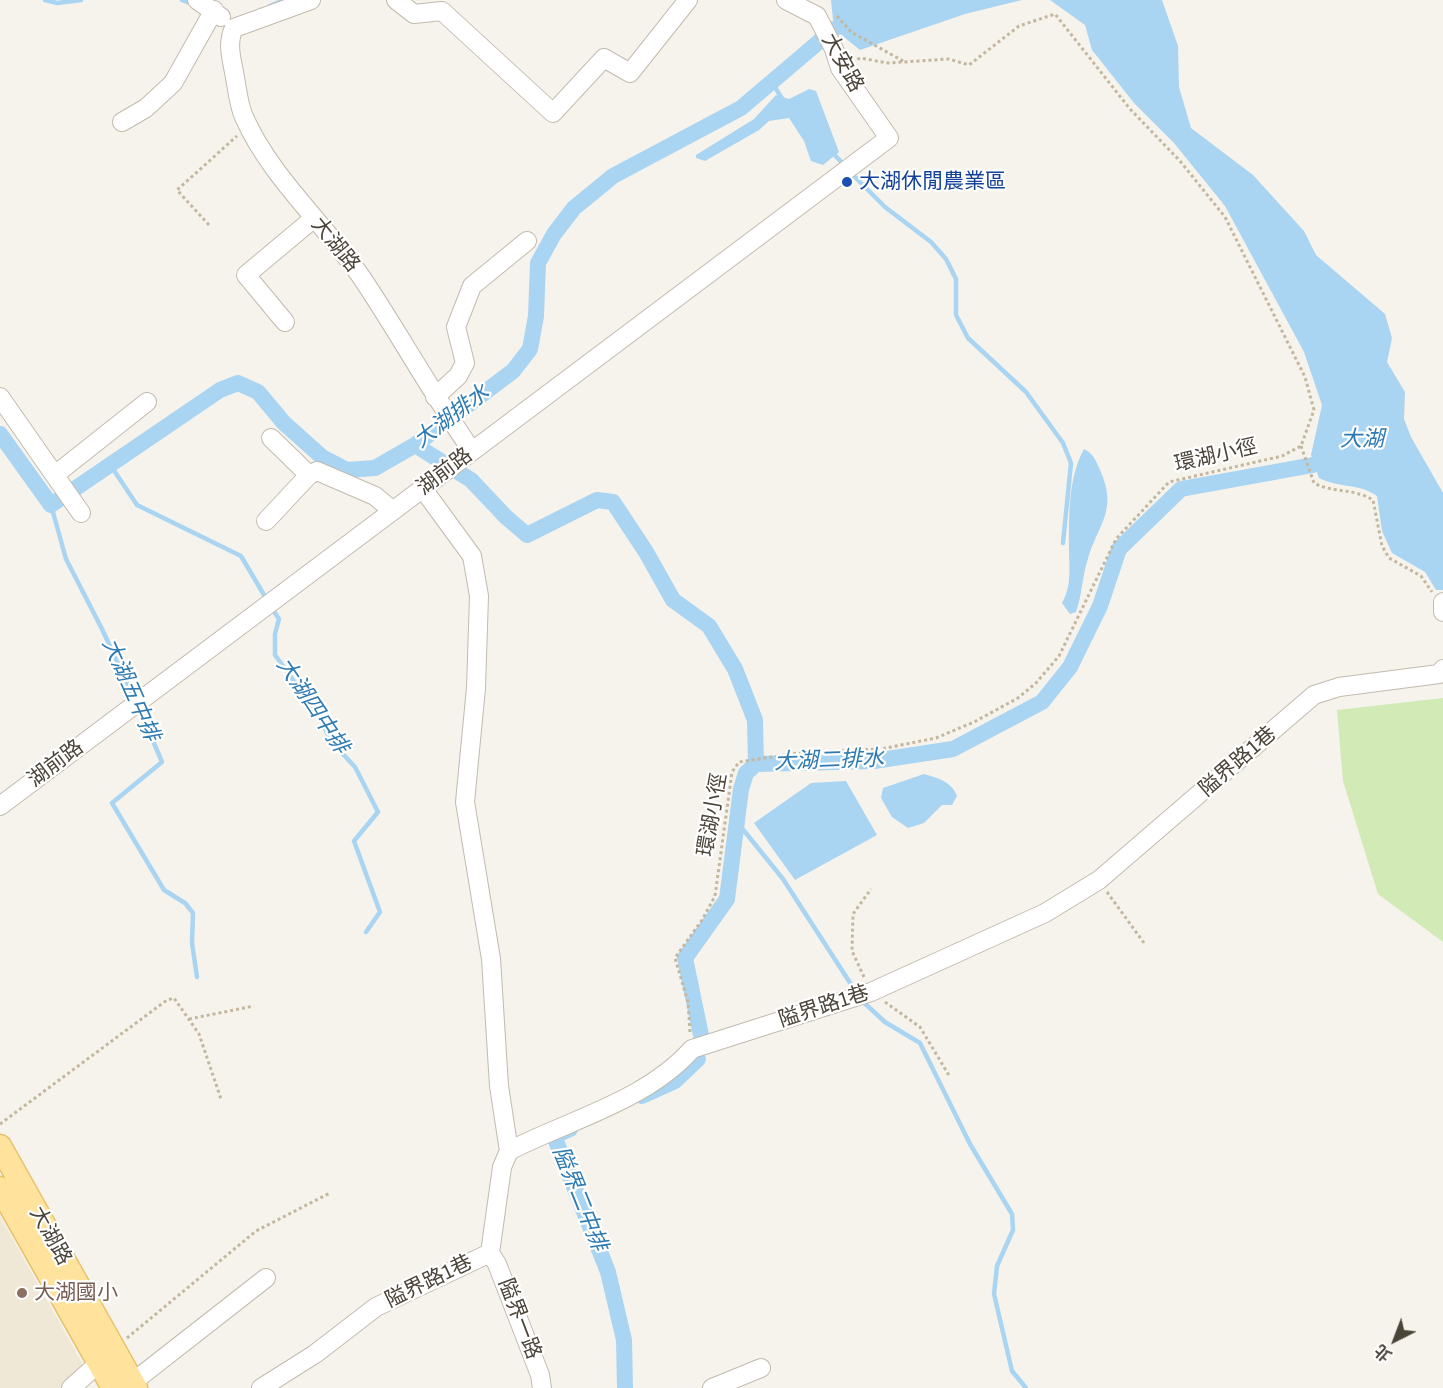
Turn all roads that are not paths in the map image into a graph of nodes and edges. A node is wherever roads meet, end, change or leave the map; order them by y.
1 (197, 0) edge
2 (311, 0) edge
3 (396, 0) edge
4 (688, 0) edge
5 (786, 0) edge
6 (214, 10) junction
7 (234, 28) junction
8 (122, 122) dead end
9 (889, 138) joint
10 (314, 219) junction
11 (527, 241) dead end
12 (285, 322) dead end
13 (0, 397) edge
14 (435, 397) junction
15 (147, 402) dead end
16 (271, 438) dead end
17 (472, 451) junction
18 (56, 474) junction
19 (309, 475) junction
20 (423, 489) junction
21 (393, 511) junction
22 (81, 513) dead end
23 (266, 521) dead end
24 (1443, 669) edge
25 (0, 806) edge
26 (0, 1146) edge
27 (509, 1151) junction
28 (0, 1188) edge
29 (490, 1253) junction
30 (266, 1278) dead end
31 (106, 1356) junction
32 (761, 1368) dead end
33 (127, 1386) edge
34 (268, 1386) edge
35 (71, 1388) edge
36 (542, 1388) edge
37 (712, 1388) edge

1 - 6 street
2 - 7 street
3 - 4 street
5 - 9 street, 大安路
6 - 7 street
6 - 8 street
7 - 10 street, 大湖路
9 - 17 street, 湖前路
10 - 12 street
10 - 14 street, 大湖路
11 - 14 street
13 - 18 street
14 - 17 street, 大湖路
15 - 18 street
16 - 19 street
17 - 20 street, 湖前路
18 - 22 street
19 - 21 street
19 - 23 street
20 - 21 street, 湖前路
20 - 27 street
21 - 25 street, 湖前路
24 - 27 street, 隘界路1巷
26 - 31 main road, 大湖路
27 - 29 street, 隘界路1巷
28 - 31 main road, 大湖路
29 - 34 street, 隘界路1巷
29 - 36 street, 隘界一路
30 - 33 street
31 - 33 main road, 大湖路
31 - 35 street
32 - 37 street

